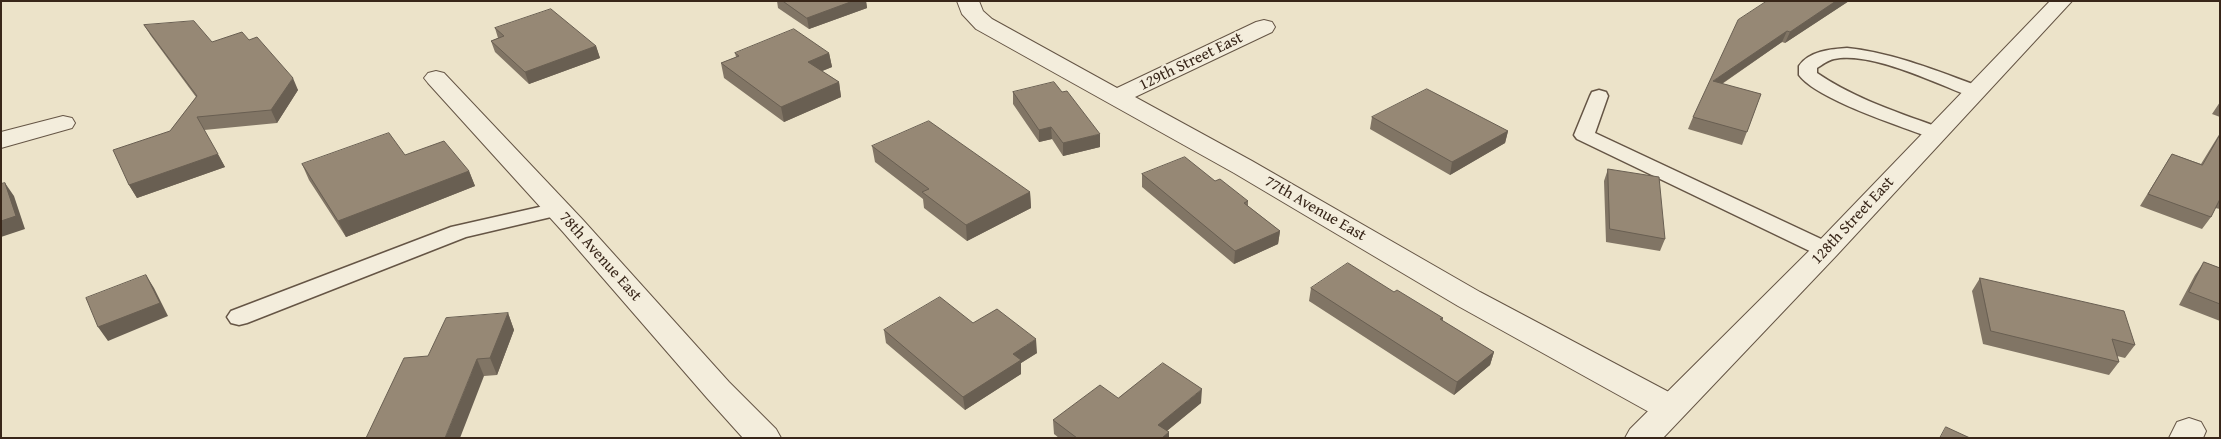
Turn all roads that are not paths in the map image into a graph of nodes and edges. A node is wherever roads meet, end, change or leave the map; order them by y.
1 (968, 1) edge
2 (2062, 1) edge
3 (1264, 27) dead end
4 (436, 78) dead end
5 (1974, 91) junction
6 (1117, 96) junction
7 (1599, 96) dead end
8 (63, 123) dead end
9 (1936, 133) junction
10 (1, 140) edge
11 (557, 209) junction
12 (1826, 250) junction
13 (239, 317) dead end
14 (1670, 408) junction
15 (764, 438) edge
16 (1642, 438) edge

1 - 6 street, 77th Avenue East
2 - 5 street, 128th Street East
3 - 6 street, 129th Street East
4 - 11 street, 78th Avenue East
5 - 9 street, 128th Street East
5 - 9 lane
6 - 14 street, 77th Avenue East
7 - 12 lane
8 - 10 street
9 - 12 street, 128th Street East
11 - 13 lane
11 - 15 street, 78th Avenue East
12 - 14 street, 128th Street East
14 - 16 street, 128th Street East

